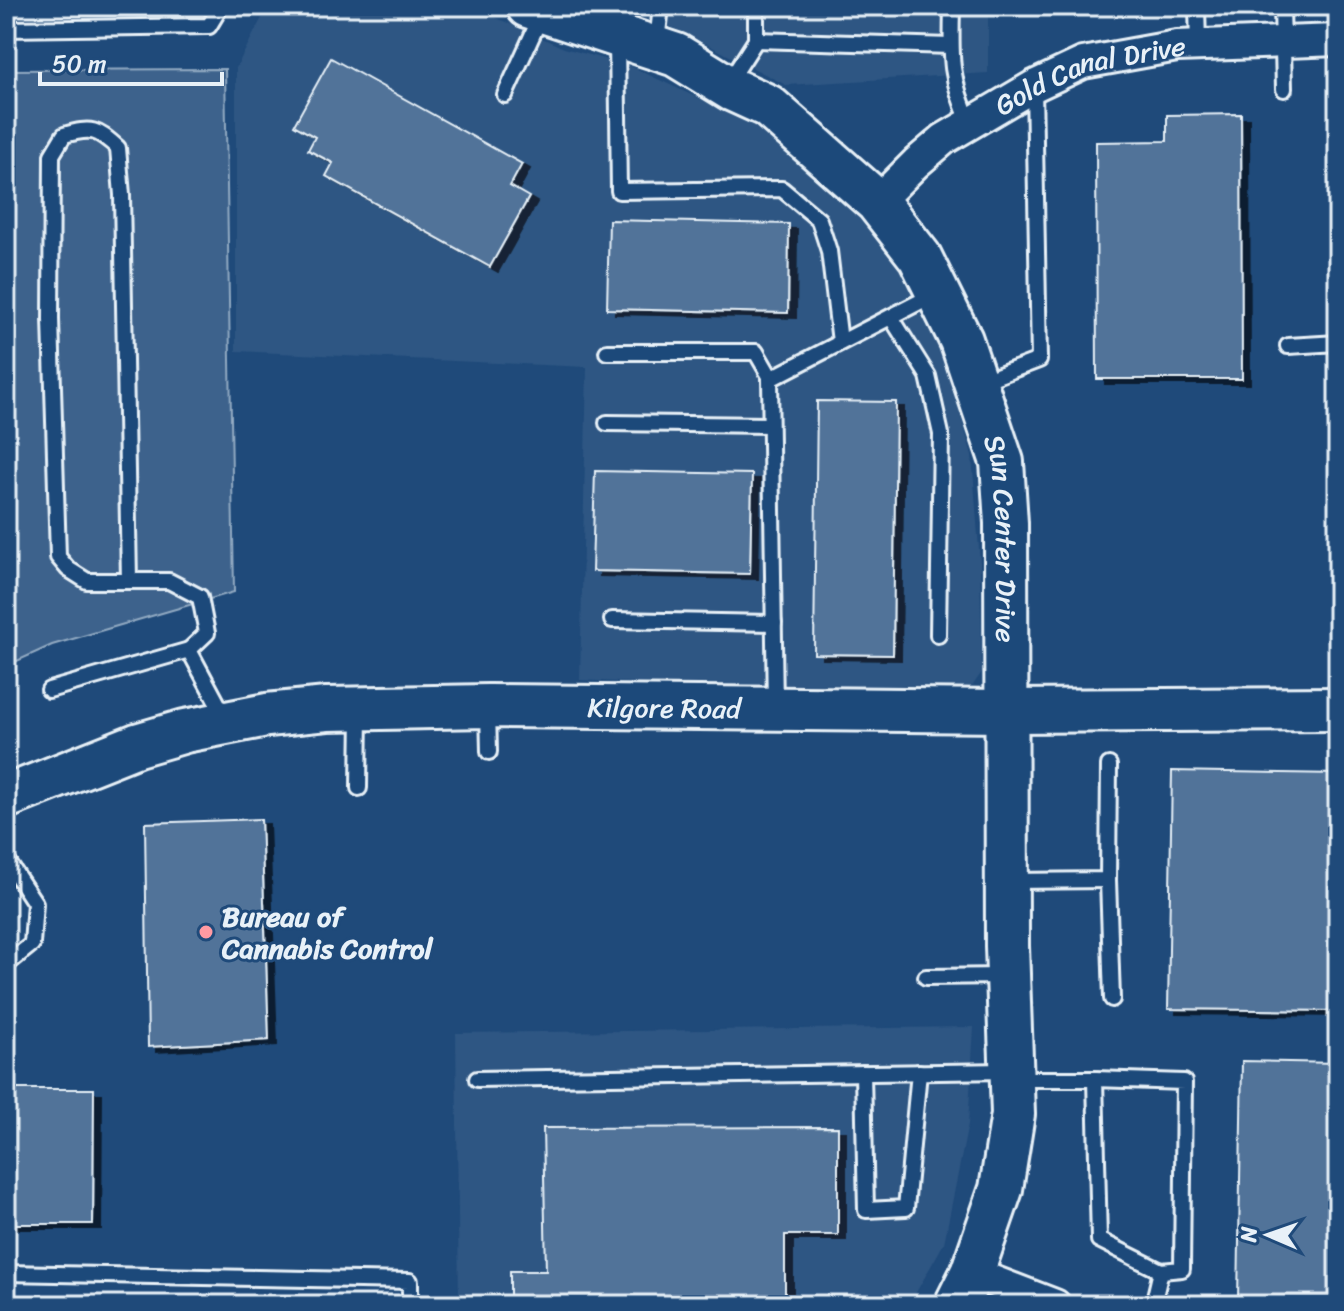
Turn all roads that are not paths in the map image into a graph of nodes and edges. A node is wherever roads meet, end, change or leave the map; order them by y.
1 (221, 6) edge
2 (661, 6) edge
3 (756, 6) edge
4 (952, 6) edge
5 (1197, 6) edge
6 (1282, 6) edge
7 (536, 9) edge
8 (6, 29) edge
9 (617, 34) junction
10 (756, 40) junction
11 (1338, 40) edge
12 (1283, 42) junction
13 (1198, 45) junction
14 (951, 46) junction
15 (656, 47) junction
16 (727, 86) junction
17 (1034, 86) junction
18 (1284, 89) dead end
19 (505, 95) dead end
20 (970, 123) junction
21 (877, 202) junction
22 (937, 293) junction
23 (891, 317) junction
24 (840, 342) junction
25 (1338, 343) edge
26 (1288, 346) dead end
27 (607, 352) dead end
28 (771, 378) junction
29 (977, 384) junction
30 (607, 423) dead end
31 (770, 425) junction
32 (129, 581) junction
33 (612, 620) dead end
34 (774, 623) junction
35 (938, 635) dead end
36 (189, 650) junction
37 (49, 690) dead end
38 (488, 706) junction
39 (360, 708) junction
40 (775, 708) junction
41 (1338, 709) edge
42 (1006, 711) junction
43 (228, 723) junction
44 (489, 752) dead end
45 (1109, 765) dead end
46 (359, 788) dead end
47 (6, 797) edge
48 (6, 859) edge
49 (1108, 880) junction
50 (1007, 881) junction
51 (6, 965) edge
52 (1008, 976) junction
53 (926, 977) dead end
54 (1112, 999) dead end
55 (919, 1072) junction
56 (863, 1073) junction
57 (1012, 1075) junction
58 (477, 1079) dead end
59 (1095, 1079) junction
60 (1161, 1271) junction
61 (6, 1273) edge
62 (964, 1289) edge
63 (410, 1305) edge
64 (1055, 1305) edge
65 (1153, 1305) edge

1 - 8 lane
2 - 15 lane
3 - 10 lane
4 - 14 lane
5 - 13 lane
6 - 12 lane
7 - 9 street, Sun Center Drive
7 - 19 lane
9 - 15 street, Sun Center Drive
9 - 24 lane
10 - 14 lane
10 - 16 lane
11 - 12 street, Gold Canal Drive
12 - 13 street, Gold Canal Drive
12 - 18 lane
13 - 17 street, Gold Canal Drive
14 - 20 lane
15 - 16 street, Sun Center Drive
16 - 21 street, Sun Center Drive
17 - 20 street, Gold Canal Drive
17 - 29 lane
20 - 21 street, Gold Canal Drive
21 - 22 street, Sun Center Drive
22 - 23 lane
22 - 29 street, Sun Center Drive
23 - 24 lane
23 - 35 lane
24 - 28 lane
25 - 26 lane
27 - 28 lane
28 - 31 lane
29 - 42 street, Sun Center Drive
30 - 31 lane
31 - 34 lane
32 - 32 lane
32 - 36 lane
33 - 34 lane
34 - 40 lane
36 - 37 lane
36 - 43 lane
38 - 39 street, Kilgore Road
38 - 40 street, Kilgore Road
38 - 44 lane
39 - 43 street, Kilgore Road
39 - 46 lane
40 - 42 street, Kilgore Road
41 - 42 street, Kilgore Road
42 - 50 street, Sun Center Drive
43 - 47 street, Kilgore Road
45 - 49 lane
48 - 51 lane
49 - 50 lane
49 - 54 lane
50 - 52 street, Sun Center Drive
52 - 53 lane
52 - 57 street, Sun Center Drive
55 - 56 lane
55 - 56 lane
55 - 57 lane
56 - 58 lane
57 - 59 lane
57 - 62 street, Sun Center Drive
59 - 60 lane
59 - 60 lane
60 - 65 lane
61 - 63 lane
62 - 64 street

